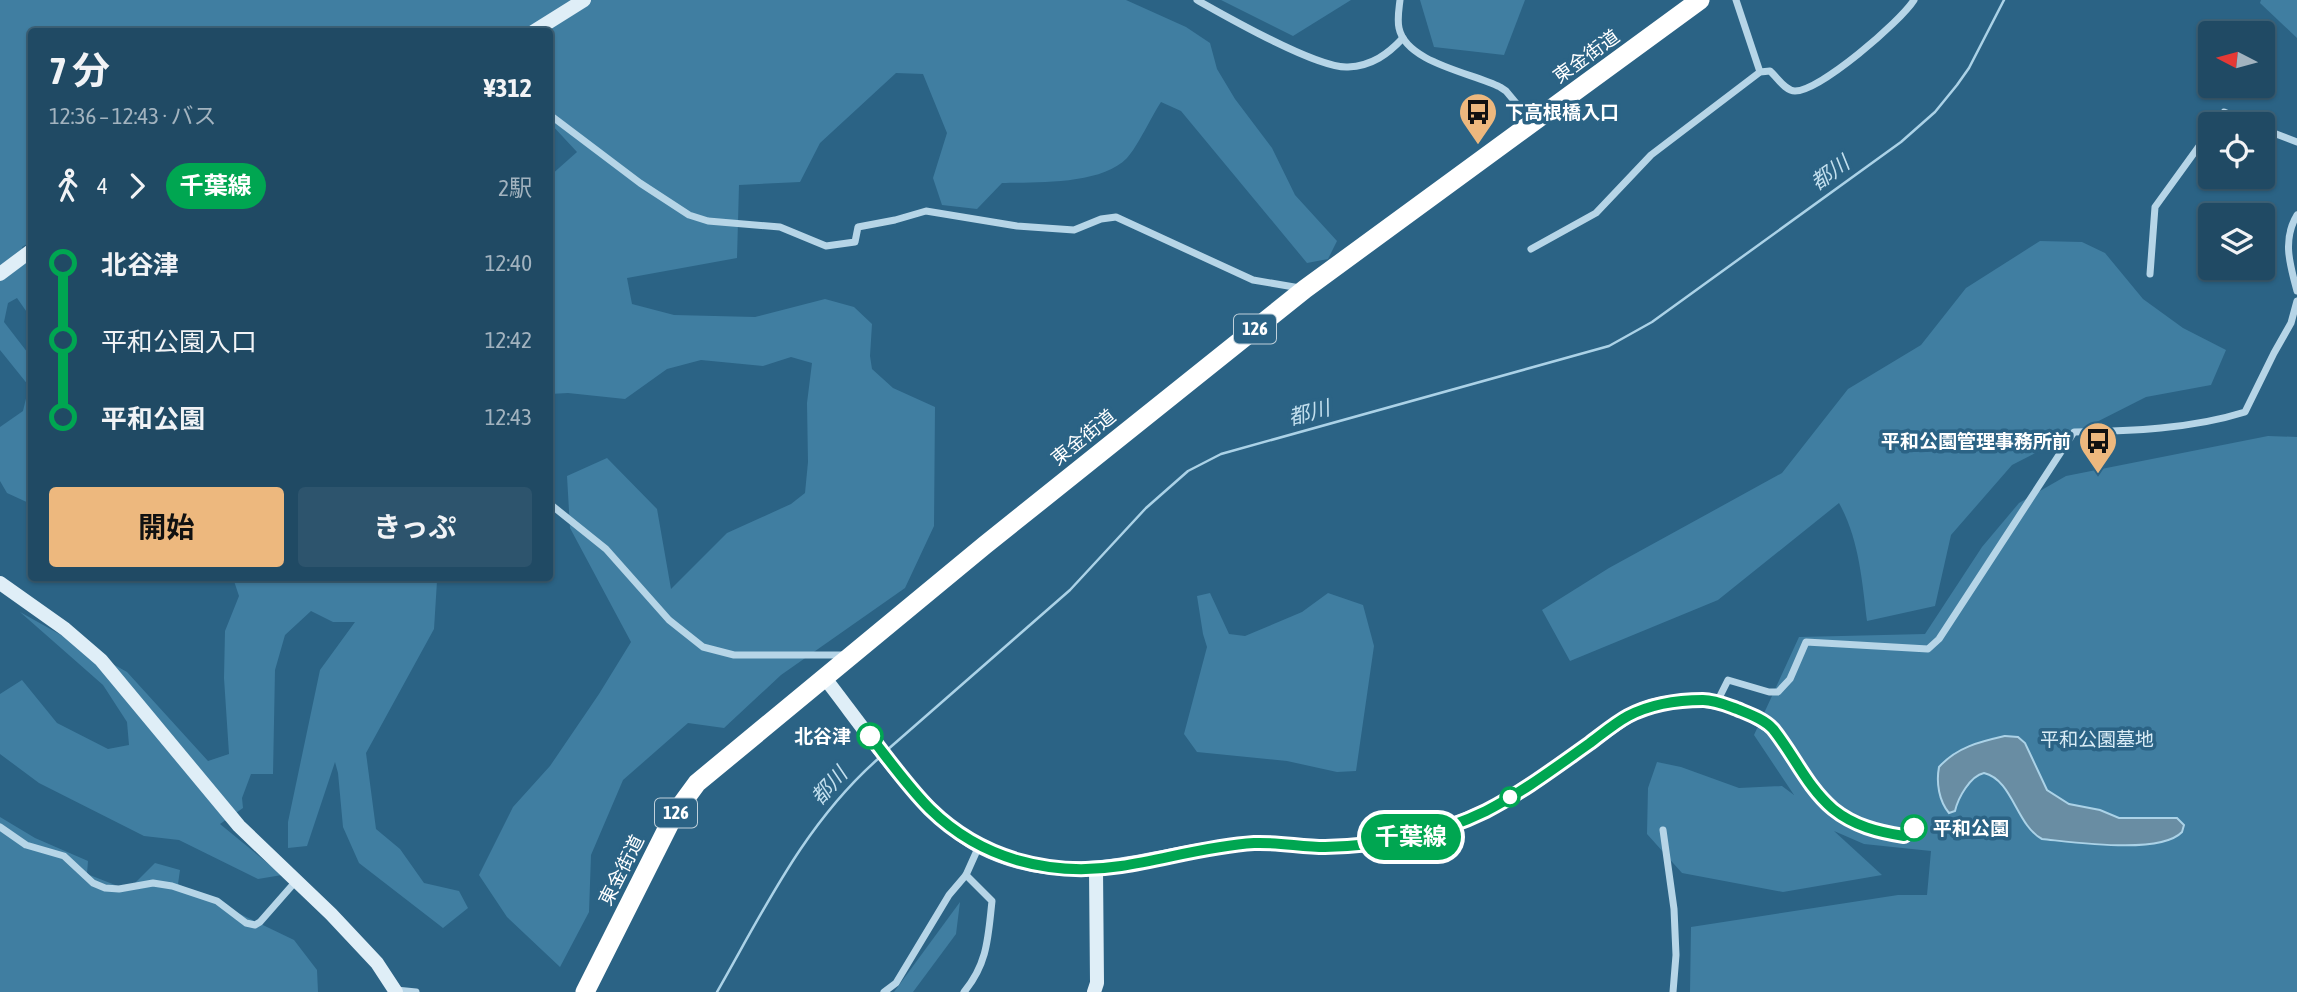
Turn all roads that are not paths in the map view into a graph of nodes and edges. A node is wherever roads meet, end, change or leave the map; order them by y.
1 (584, 0) edge
2 (1197, 0) edge
3 (1400, 0) edge
4 (1700, 0) edge
5 (1736, 0) edge
6 (1914, 0) edge
7 (539, 28) edge
8 (1403, 38) junction
9 (1760, 72) junction
10 (553, 117) edge
11 (1533, 123) junction
12 (2275, 134) edge
13 (2297, 142) edge
14 (2198, 148) edge
15 (2297, 215) edge
16 (1531, 249) dead end
17 (28, 253) edge
18 (0, 274) edge
19 (2150, 274) dead end
20 (1305, 289) junction
21 (2297, 291) edge
22 (2297, 301) edge
23 (553, 506) edge
24 (0, 583) edge
25 (850, 655) junction
26 (824, 677) junction
27 (1717, 702) junction
28 (1772, 728) dead end
29 (0, 827) edge
30 (1663, 830) dead end
31 (979, 846) junction
32 (1096, 869) junction
33 (966, 875) junction
34 (296, 881) junction
35 (396, 991) edge
36 (416, 992) edge
37 (585, 992) edge
38 (884, 992) edge
39 (964, 992) edge
40 (1094, 992) edge
41 (1673, 992) edge

1 - 7 street
2 - 8 street
3 - 8 street
4 - 11 highway, 東金街道 / 126
5 - 9 street
6 - 9 street
8 - 11 street
9 - 16 street
10 - 20 street
11 - 20 highway, 東金街道 / 126
12 - 13 street
14 - 19 street
15 - 21 street
17 - 18 street
20 - 25 highway, 東金街道 / 126
22 - 27 street
23 - 25 street
24 - 34 street
25 - 26 highway, 東金街道 / 126
26 - 31 street
26 - 37 highway, 東金街道 / 126
27 - 28 street
27 - 32 street
29 - 34 street
30 - 41 street
31 - 32 street
31 - 33 street
32 - 40 street
33 - 38 street
33 - 39 street
34 - 35 street
35 - 36 street

